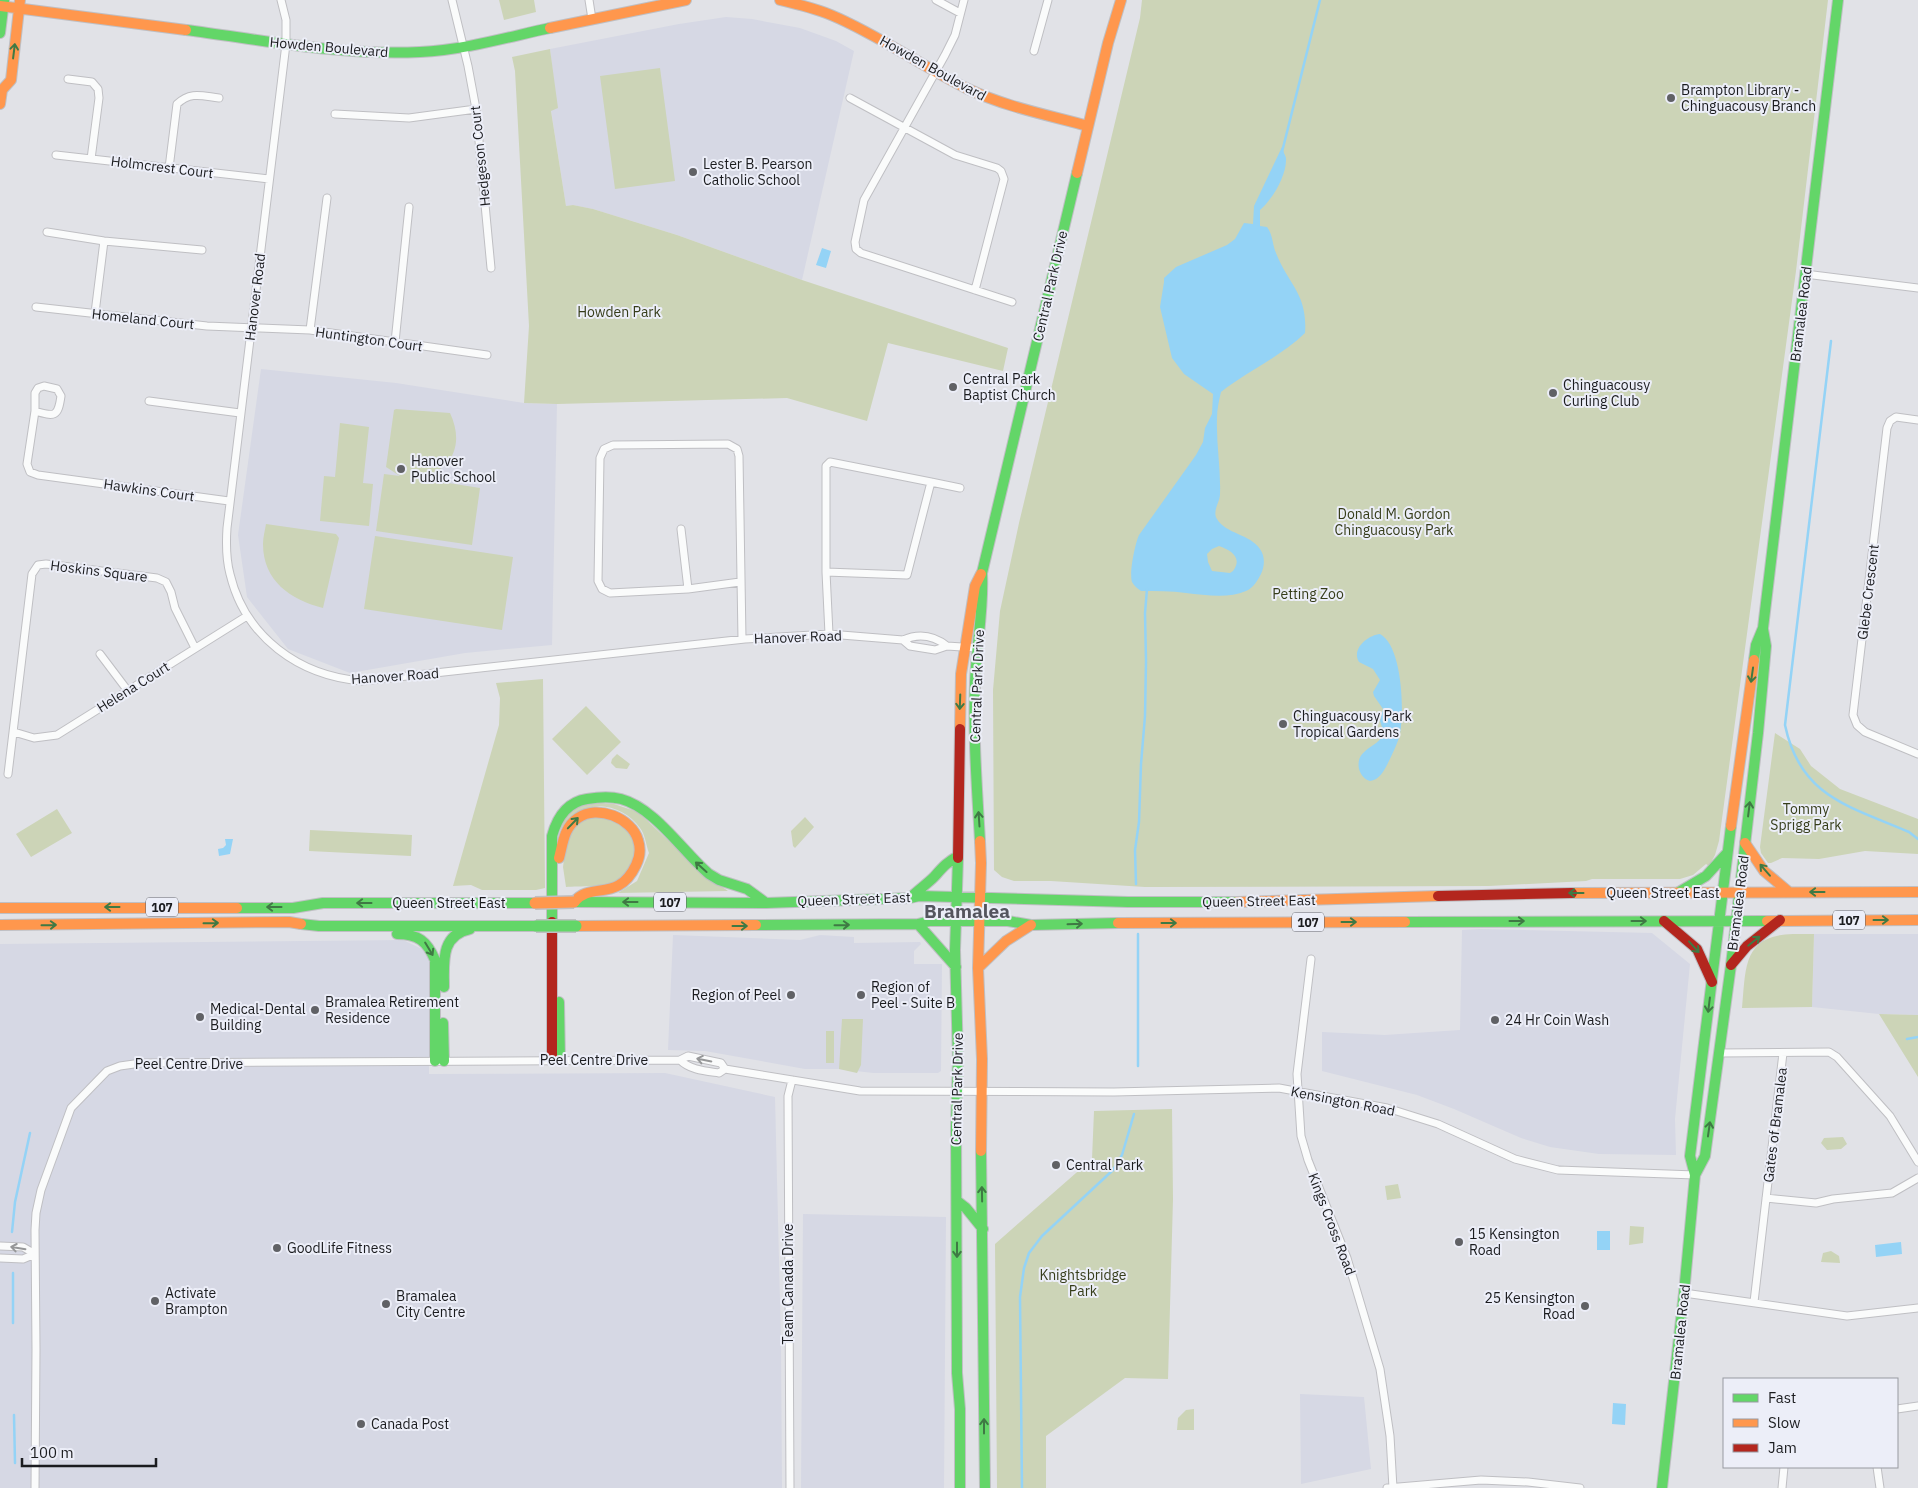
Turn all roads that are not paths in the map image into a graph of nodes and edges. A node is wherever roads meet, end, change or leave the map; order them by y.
1 (282, 0) edge
2 (452, 0) edge
3 (589, 0) edge
4 (686, 0) edge
5 (780, 0) edge
6 (936, 0) edge
7 (964, 0) edge
8 (1048, 0) edge
9 (1121, 0) edge
10 (1838, 0) edge
11 (2, 4) edge
12 (20, 5) edge
13 (960, 13) junction
14 (592, 19) junction
15 (0, 33) edge
16 (286, 44) junction
17 (463, 46) junction
18 (1034, 52) dead end
19 (937, 72) junction
20 (68, 78) dead end
21 (1, 87) edge
22 (219, 98) dead end
23 (850, 98) dead end
24 (0, 104) edge
25 (476, 109) junction
26 (335, 114) dead end
27 (1088, 126) junction
28 (903, 128) junction
29 (56, 155) dead end
30 (91, 159) junction
31 (168, 168) junction
32 (269, 179) junction
33 (327, 198) dead end
34 (409, 207) dead end
35 (47, 232) dead end
36 (104, 241) junction
37 (202, 250) dead end
38 (491, 268) dead end
39 (1806, 274) junction
40 (1918, 288) edge
41 (976, 290) junction
42 (1012, 302) dead end
43 (36, 307) dead end
44 (95, 314) junction
45 (251, 328) junction
46 (310, 330) junction
47 (395, 342) junction
48 (487, 355) dead end
49 (149, 401) dead end
50 (35, 411) junction
51 (240, 413) junction
52 (1918, 420) edge
53 (931, 482) junction
54 (960, 488) dead end
55 (229, 501) junction
56 (681, 529) dead end
57 (826, 572) junction
58 (982, 573) junction
59 (740, 582) junction
60 (688, 589) junction
61 (247, 616) junction
62 (1763, 628) junction
63 (829, 634) junction
64 (742, 639) junction
65 (903, 640) junction
66 (947, 646) junction
67 (964, 647) junction
68 (195, 648) junction
69 (977, 648) junction
70 (100, 654) dead end
71 (128, 691) junction
72 (14, 732) junction
73 (1918, 754) edge
74 (8, 774) dead end
75 (1745, 843) junction
76 (1728, 853) junction
77 (958, 856) junction
78 (1789, 892) junction
79 (1918, 892) edge
80 (1677, 893) junction
81 (1723, 893) junction
82 (1739, 893) junction
83 (957, 897) junction
84 (980, 897) junction
85 (910, 898) junction
86 (574, 902) junction
87 (766, 903) junction
88 (0, 908) edge
89 (1720, 920) junction
90 (1736, 920) junction
91 (1780, 920) junction
92 (1918, 920) edge
93 (956, 921) junction
94 (980, 921) junction
95 (1664, 921) junction
96 (918, 924) junction
97 (0, 925) edge
98 (1031, 925) junction
99 (319, 926) junction
100 (512, 926) junction
101 (1311, 959) dead end
102 (1731, 964) junction
103 (956, 967) junction
104 (978, 968) junction
105 (1712, 982) junction
106 (1720, 1053) junction
107 (1784, 1053) junction
108 (556, 1060) junction
109 (680, 1060) junction
110 (440, 1061) junction
111 (725, 1069) junction
112 (792, 1080) junction
113 (1297, 1091) junction
114 (957, 1092) junction
115 (981, 1092) junction
116 (1918, 1162) edge
117 (1695, 1175) junction
118 (1918, 1178) edge
119 (1766, 1198) junction
120 (957, 1201) junction
121 (982, 1229) junction
122 (0, 1246) edge
123 (35, 1254) junction
124 (0, 1258) edge
125 (1684, 1293) junction
126 (1754, 1302) junction
127 (1918, 1308) edge
128 (1918, 1406) edge
129 (1898, 1409) edge
130 (1784, 1468) edge
131 (1877, 1468) edge
132 (35, 1488) edge
133 (790, 1488) edge
134 (960, 1488) edge
135 (985, 1488) edge
136 (1391, 1488) edge
137 (1580, 1488) edge
138 (1662, 1488) edge
139 (1782, 1488) edge
140 (1880, 1488) edge

1 - 16 street, Hanover Road
2 - 17 street, Hedgeson Court
3 - 14 street
4 - 14 main road, Howden Boulevard
5 - 19 main road, Howden Boulevard
6 - 13 street
7 - 13 street
8 - 18 street
9 - 27 main road, Central Park Drive
10 - 39 main road, Bramalea Road
11 - 12 main road, Howden Boulevard
11 - 15 main road
12 - 16 main road, Howden Boulevard
21 -> 12 main road
13 - 19 street
14 - 17 main road, Howden Boulevard
16 - 17 main road, Howden Boulevard
16 - 32 street, Hanover Road
17 - 25 street, Hedgeson Court
19 - 27 main road, Howden Boulevard
19 - 28 street
20 - 30 street
21 - 24 main road
22 - 31 street
23 - 28 street
25 - 26 street
25 - 38 street, Hedgeson Court
27 - 58 main road, Central Park Drive
28 - 41 street
28 - 41 street
29 - 30 street, Holmcrest Court
30 - 31 street, Holmcrest Court
31 - 32 street, Holmcrest Court
32 - 45 street, Hanover Road
33 - 46 street
34 - 47 street
35 - 36 street
36 - 37 street
36 - 44 street
39 - 40 street
39 - 62 main road, Bramalea Road
41 - 42 street
43 - 44 street, Homeland Court
44 - 45 street, Homeland Court
45 - 46 street, Huntington Court
45 - 51 street, Hanover Road
46 - 47 street, Huntington Court
47 - 48 street, Huntington Court
49 - 51 street
50 - 50 street
50 - 55 street, Hawkins Court
51 - 55 street, Hanover Road
52 - 73 street, Glebe Crescent
53 - 54 street
53 - 57 street
53 - 57 street
55 - 61 street, Hanover Road
56 - 60 street
57 - 63 street
58 - 67 main road, Central Park Drive
58 - 69 main road, Central Park Drive
59 - 60 street
59 - 60 street
59 - 64 street
61 - 64 street, Hanover Road
61 - 68 street, Helena Court
75 -> 62 main road, Bramalea Road
62 -> 76 main road, Bramalea Road
63 - 64 street, Hanover Road
63 - 65 street, Hanover Road
65 - 66 street, Hanover Road
65 - 66 street, Hanover Road
66 - 67 street, Hanover Road
67 - 69 street, Hanover Road
67 -> 77 main road, Central Park Drive
68 - 71 street, Helena Court
68 - 72 street, Hoskins Square
84 -> 69 main road, Central Park Drive
70 - 71 street
71 - 72 street, Helena Court
72 - 74 street
78 -> 75 main road
75 - 82 main road, Bramalea Road
76 - 80 main road
76 - 81 main road, Bramalea Road
77 - 83 main road, Central Park Drive
77 - 85 main road
79 -> 78 main road, Queen Street East / 107
78 - 82 main road, Queen Street East / 107
80 - 81 main road, Queen Street East / 107
80 -> 84 main road, Queen Street East / 107
81 - 82 main road, Queen Street East / 107
81 - 89 main road, Bramalea Road
82 - 90 main road, Bramalea Road
83 - 84 main road, Queen Street East / 107
83 - 85 main road, Queen Street East / 107
83 - 93 main road, Central Park Drive
84 - 94 main road, Central Park Drive
85 - 87 main road, Queen Street East / 107
87 -> 86 main road, Queen Street East / 107
86 -> 88 main road, Queen Street East / 107, bridge
108 -> 86 main road
87 -> 108 main road
89 - 90 main road, Queen Street East / 107
89 - 95 main road, Queen Street East / 107
89 - 105 main road, Bramalea Road
90 - 91 main road, Queen Street East / 107
90 - 102 main road, Bramalea Road
91 -> 92 main road, Queen Street East / 107
102 -> 91 main road
93 - 94 main road, Queen Street East / 107
93 - 96 main road, Queen Street East / 107
93 - 103 main road, Central Park Drive
94 - 98 main road, Queen Street East / 107
94 - 104 main road, Central Park Drive
98 -> 95 main road, Queen Street East / 107
95 -> 105 main road
100 -> 96 main road, Queen Street East / 107, bridge
96 - 103 main road
97 -> 99 main road, Queen Street East / 107
98 - 104 main road
99 - 100 main road, Queen Street East / 107
99 -> 110 main road
100 - 110 main road
101 - 113 street, Kings Cross Road
102 - 106 main road, Bramalea Road
103 - 114 main road, Central Park Drive
104 - 115 main road, Central Park Drive
105 -> 117 main road, Bramalea Road
106 - 107 street, Gates of Bramalea
117 -> 106 main road, Bramalea Road
107 - 116 street, Gates of Bramalea
107 - 119 street, Gates of Bramalea
108 - 109 street, Peel Centre Drive
108 - 110 street, Peel Centre Drive
109 - 111 street, Peel Centre Drive
111 -> 109 street, Peel Centre Drive
110 - 123 street, Peel Centre Drive
111 - 112 street, Peel Centre Drive
112 - 114 street, Peel Centre Drive
112 - 133 street, Team Canada Drive
113 - 115 street, Kensington Road
113 - 117 street, Kensington Road
113 - 136 street, Kings Cross Road
114 - 115 street, Kensington Road
114 - 120 main road, Central Park Drive
121 -> 115 main road, Central Park Drive
117 - 125 main road, Bramalea Road
118 - 119 street, Gates of Bramalea
119 - 126 street, Gates of Bramalea
120 - 121 main road
120 -> 134 main road, Central Park Drive
135 -> 121 main road, Central Park Drive
123 -> 122 street
123 - 124 street
123 - 132 street, Peel Centre Drive
125 - 126 street
125 - 138 main road, Bramalea Road
126 - 127 street
128 - 129 street
130 - 139 street
131 - 140 street
136 - 137 street

